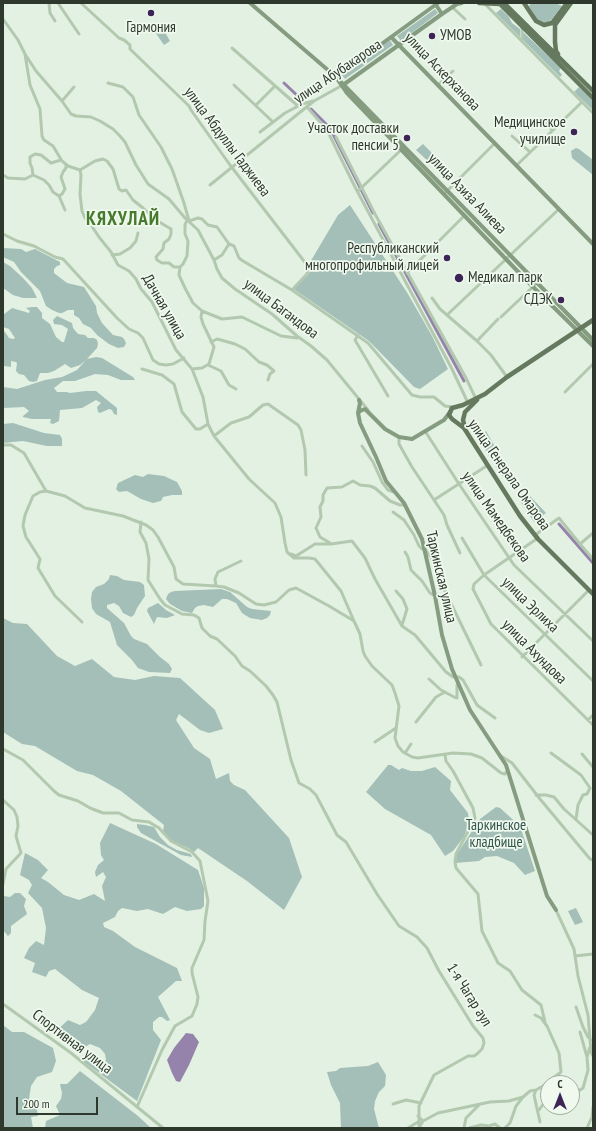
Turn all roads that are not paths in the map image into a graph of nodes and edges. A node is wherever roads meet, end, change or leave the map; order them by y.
1 (48, 3) edge
2 (58, 3) edge
3 (81, 3) edge
4 (252, 3) edge
5 (462, 3) edge
6 (478, 3) edge
7 (501, 3) edge
8 (523, 3) edge
9 (567, 3) edge
10 (571, 3) edge
11 (437, 4) edge
12 (485, 4) junction
13 (452, 7) junction
14 (442, 14) junction
15 (3, 19) edge
16 (465, 19) dead end
17 (55, 21) dead end
18 (555, 25) junction
19 (522, 26) junction
20 (80, 34) dead end
21 (391, 37) junction
22 (522, 42) junction
23 (399, 45) junction
24 (232, 48) dead end
25 (25, 54) junction
26 (563, 61) junction
27 (453, 71) dead end
28 (336, 77) junction
29 (108, 83) dead end
30 (438, 84) junction
31 (234, 85) dead end
32 (342, 85) junction
33 (275, 86) junction
34 (74, 87) dead end
35 (593, 92) edge
36 (593, 98) edge
37 (62, 100) junction
38 (314, 101) junction
39 (582, 102) junction
40 (256, 106) junction
41 (298, 106) junction
42 (307, 107) junction
43 (593, 113) edge
44 (541, 119) dead end
45 (273, 122) junction
46 (552, 130) junction
47 (260, 132) dead end
48 (512, 136) dead end
49 (336, 137) dead end
50 (494, 143) junction
51 (402, 149) junction
52 (530, 152) junction
53 (61, 160) junction
54 (66, 164) junction
55 (516, 165) junction
56 (231, 166) junction
57 (80, 170) junction
58 (3, 175) edge
59 (33, 175) junction
60 (210, 185) dead end
61 (362, 188) junction
62 (358, 191) junction
63 (445, 192) junction
64 (59, 196) junction
65 (559, 209) junction
66 (65, 210) dead end
67 (465, 215) junction
68 (188, 220) junction
69 (138, 232) dead end
70 (3, 234) edge
71 (229, 244) junction
72 (593, 244) edge
73 (112, 256) junction
74 (509, 258) junction
75 (214, 260) junction
76 (180, 267) junction
77 (405, 268) junction
78 (400, 271) junction
79 (407, 273) junction
80 (535, 285) junction
81 (292, 290) junction
82 (432, 298) dead end
83 (202, 311) junction
84 (447, 315) junction
85 (593, 320) edge
86 (580, 329) junction
87 (358, 335) junction
88 (297, 336) junction
89 (477, 340) junction
90 (593, 340) edge
91 (211, 342) junction
92 (593, 346) edge
93 (184, 358) junction
94 (593, 364) edge
95 (208, 365) junction
96 (192, 368) junction
97 (142, 369) dead end
98 (508, 377) junction
99 (268, 380) dead end
100 (236, 389) dead end
101 (565, 392) dead end
102 (485, 394) junction
103 (388, 396) dead end
104 (476, 399) junction
105 (359, 400) junction
106 (468, 403) junction
107 (455, 407) junction
108 (367, 409) junction
109 (450, 412) junction
110 (358, 414) junction
111 (463, 416) junction
112 (444, 420) junction
113 (455, 421) junction
114 (208, 424) junction
115 (425, 431) junction
116 (214, 436) junction
117 (399, 437) junction
118 (3, 445) edge
119 (362, 446) dead end
120 (487, 465) junction
121 (306, 475) dead end
122 (459, 484) junction
123 (46, 491) junction
124 (394, 492) junction
125 (434, 500) junction
126 (405, 505) junction
127 (393, 512) dead end
128 (141, 522) junction
129 (593, 533) edge
130 (537, 537) junction
131 (462, 538) dead end
132 (331, 544) junction
133 (580, 544) junction
134 (424, 548) junction
135 (405, 552) dead end
136 (460, 553) dead end
137 (289, 554) junction
138 (509, 559) junction
139 (593, 559) edge
140 (241, 561) dead end
141 (484, 575) junction
142 (216, 586) junction
143 (396, 591) dead end
144 (592, 593) edge
145 (435, 596) junction
146 (565, 614) junction
147 (354, 621) junction
148 (82, 622) dead end
149 (402, 626) junction
150 (545, 634) junction
151 (593, 641) edge
152 (522, 657) junction
153 (481, 664) dead end
154 (429, 679) dead end
155 (593, 681) edge
156 (458, 685) junction
157 (445, 692) junction
158 (593, 715) edge
159 (495, 718) dead end
160 (588, 720) junction
161 (416, 722) dead end
162 (593, 725) edge
163 (396, 728) junction
164 (375, 742) dead end
165 (411, 744) dead end
166 (3, 749) edge
167 (405, 753) junction
168 (550, 753) dead end
169 (582, 754) dead end
170 (445, 755) junction
171 (501, 756) junction
172 (593, 767) edge
173 (508, 770) junction
174 (536, 795) junction
175 (3, 800) edge
176 (576, 820) junction
177 (593, 835) edge
178 (593, 860) edge
179 (3, 884) edge
180 (556, 910) joint
181 (593, 954) edge
182 (575, 956) junction
183 (3, 1004) edge
184 (576, 1007) dead end
185 (535, 1016) dead end
186 (545, 1022) junction
187 (580, 1032) dead end
188 (592, 1041) edge
189 (593, 1056) edge
190 (587, 1057) junction
191 (536, 1090) junction
192 (580, 1090) edge
193 (523, 1097) junction
194 (420, 1102) junction
195 (393, 1104) dead end
196 (480, 1104) junction
197 (137, 1107) junction
198 (540, 1107) edge
199 (593, 1107) edge
200 (418, 1116) junction
201 (423, 1120) junction
202 (418, 1122) junction
203 (163, 1128) edge
204 (408, 1128) edge
205 (419, 1128) edge
206 (464, 1128) edge
207 (469, 1128) edge
208 (500, 1128) edge
209 (505, 1128) edge
210 (586, 1128) edge

1 - 17 street
2 - 20 street
3 - 56 street, улица Абдуллы Гаджиева
4 - 28 main road
5 - 13 main road, улица Абубакарова
6 - 12 main road
7 - 12 main road
7 - 19 main road
7 - 26 main road
8 - 9 main road
8 - 18 main road
10 - 18 main road
11 - 14 main road
11 - 21 main road, улица Абубакарова
12 - 22 street
13 - 14 main road, улица Абубакарова
13 - 16 street
14 - 23 main road, улица Абубакарова
15 - 25 street
18 - 26 main road
19 - 22 street
19 - 36 main road
21 - 23 main road, улица Аскерханова
21 - 28 main road, улица Абубакарова
22 - 39 street
23 - 30 main road, улица Аскерханова
23 - 32 main road, улица Абубакарова
24 - 33 street
25 - 37 street, улица Багандова
25 - 53 street
26 - 35 main road
27 - 30 street
28 - 32 main road
29 - 68 street
30 - 50 main road, улица Аскерханова
31 - 40 street
32 - 38 street, улица Абубакарова
32 - 51 main road, улица Азиза Алиева
32 - 63 main road, улица Азиза Алиева
33 - 40 street
33 - 41 street
34 - 37 street
37 - 68 street, улица Багандова
38 - 41 street
38 - 42 street, улица Абубакарова
39 - 43 street
39 - 46 street
40 - 45 street
41 - 45 street
42 - 56 street, улица Абубакарова
42 - 62 street
44 - 46 street
45 - 47 street
46 - 52 street
48 - 52 street
49 - 61 street
50 - 55 main road, улица Аскерханова
50 - 63 street
51 - 61 street
51 - 63 main road, улица Азиза Алиева
52 - 55 street
53 - 54 street
53 - 59 street
54 - 57 street
54 - 64 street
55 - 65 main road, улица Аскерханова
56 - 60 street, улица Абубакарова
56 - 81 street, улица Абдуллы Гаджиева
57 - 73 street, Дачная улица
57 - 76 street
58 - 59 street
59 - 64 street
61 - 62 street
61 - 77 street
62 - 78 street
63 - 67 main road, улица Азиза Алиева
63 - 74 main road, улица Азиза Алиева
64 - 66 street
65 - 72 main road, улица Аскерханова
65 - 74 street
67 - 74 main road, улица Азиза Алиева
67 - 79 street
68 - 71 street
68 - 75 street, улица Багандова
68 - 76 street
69 - 73 street
70 - 93 street
71 - 75 street
71 - 81 street
73 - 93 street, Дачная улица
74 - 80 main road, улица Азиза Алиева
74 - 80 main road, улица Азиза Алиева
74 - 84 street
75 - 88 street, улица Багандова
76 - 83 street
77 - 78 street
77 - 79 street
78 - 106 street
79 - 104 street
80 - 86 main road, улица Азиза Алиева
80 - 86 main road, улица Азиза Алиева
80 - 89 street
81 - 87 street
82 - 84 street
83 - 88 street
83 - 91 street
84 - 89 street
85 - 86 main road
86 - 90 main road
86 - 92 main road
86 - 98 main road
87 - 103 street
87 - 107 street
88 - 105 street, улица Багандова
89 - 98 street
91 - 95 street
91 - 99 street
93 - 96 street, Дачная улица
94 - 101 street
95 - 96 street
95 - 100 street
96 - 114 street, Дачная улица
97 - 114 street
98 - 102 main road
102 - 104 main road
102 - 111 main road
104 - 106 main road
105 - 108 street, улица Багандова
105 - 110 main road
106 - 107 main road
107 - 109 main road
107 - 111 main road
108 - 110 main road
108 - 117 main road
109 - 112 main road
109 - 113 main road
110 - 124 main road, Таркинская улица
111 - 113 main road
111 - 120 main road, улица Генерала Омарова
112 - 113 main road
112 - 115 main road
113 - 120 main road, улица Генерала Омарова
114 - 116 street, Дачная улица
115 - 117 main road
115 - 122 street, улица Мамедбекова
116 - 121 street
116 - 137 street, Дачная улица
117 - 125 street
118 - 123 street
119 - 124 street
120 - 122 street
120 - 130 main road, улица Генерала Омарова
122 - 125 street
122 - 138 street, улица Мамедбекова
123 - 128 street
123 - 148 street
124 - 126 main road, Таркинская улица
125 - 136 street
126 - 132 street
126 - 134 main road, Таркинская улица
127 - 134 street
128 - 142 street
128 - 194 street, 1-я Чагар аул
129 - 133 street
130 - 133 street
130 - 138 street
130 - 144 main road, улица Генерала Омарова
131 - 141 street, улица Эрлиха
132 - 137 street
132 - 149 street
133 - 139 street
134 - 145 main road, Таркинская улица
134 - 153 street
135 - 145 street
137 - 147 street
138 - 141 street
138 - 146 street, улица Мамедбекова
140 - 142 street
141 - 150 street, улица Эрлиха
141 - 152 street, улица Ахундова
142 - 147 street
143 - 149 street
144 - 146 street
145 - 156 main road, Таркинская улица
146 - 150 street
146 - 151 street, улица Мамедбекова
147 - 163 street
149 - 159 street
150 - 152 street
150 - 155 street, улица Эрлиха
152 - 160 street, улица Ахундова
154 - 157 street
156 - 157 street
156 - 171 main road, Таркинская улица
157 - 161 street
158 - 160 street
160 - 162 street, улица Ахундова
163 - 164 street
163 - 167 street
165 - 167 street
166 - 197 street
167 - 170 street
168 - 176 street
169 - 172 street
170 - 173 street
170 - 186 street
171 - 173 main road, Таркинская улица
171 - 174 street
173 - 180 main road, Таркинская улица
174 - 176 street
174 - 178 street
175 - 179 street
176 - 177 street
180 - 182 street
181 - 182 street
182 - 188 street
183 - 197 street, Спортивная улица
184 - 188 street
185 - 186 street
186 - 191 street
187 - 190 street
188 - 189 street
188 - 190 street
190 - 192 street
191 - 193 street
191 - 198 street
193 - 196 street
193 - 209 street
194 - 195 street
194 - 200 street, 1-я Чагар аул
196 - 201 street
196 - 206 street
197 - 203 street, Спортивная улица
199 - 210 street
200 - 201 street
200 - 202 street, 1-я Чагар аул
201 - 205 street
202 - 204 street
202 - 205 street, 1-я Чагар аул
207 - 208 street

